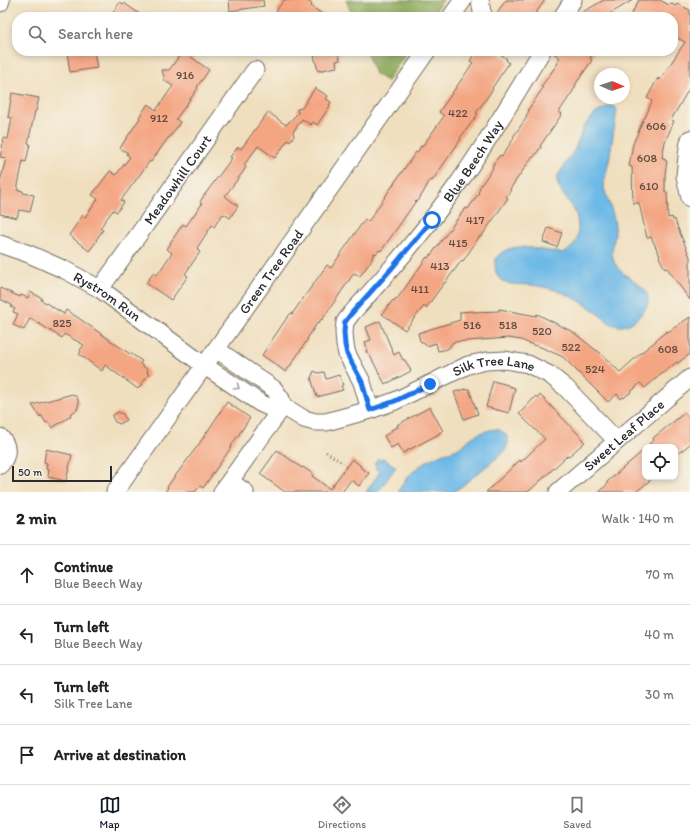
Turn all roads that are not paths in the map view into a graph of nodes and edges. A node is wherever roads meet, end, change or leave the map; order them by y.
1 (1, 0) edge
2 (463, 0) edge
3 (480, 0) edge
4 (573, 0) edge
5 (0, 3) edge
6 (455, 12) edge
7 (482, 12) edge
8 (565, 12) edge
9 (423, 56) edge
10 (534, 56) edge
11 (256, 70) dead end
12 (690, 139) edge
13 (690, 198) edge
14 (0, 244) edge
15 (100, 290) junction
16 (216, 349) junction
17 (205, 366) junction
18 (690, 378) edge
19 (283, 406) junction
20 (370, 410) junction
21 (0, 438) edge
22 (617, 441) junction
23 (0, 465) edge
24 (226, 486) edge
25 (115, 492) edge
26 (246, 492) edge
27 (558, 492) edge

1 - 5 street
2 - 6 street
3 - 7 street
4 - 8 street
9 - 16 street, Green Tree Road
10 - 20 street, Blue Beech Way
11 - 15 street, Meadowhill Court
12 - 13 street
14 - 15 street, Rystrom Run
15 - 17 street, Rystrom Run
16 - 17 street, Green Tree Road
16 - 19 street, Silk Tree Lane
17 -> 19 street, Silk Tree Lane
17 - 25 street, Green Tree Road
18 - 22 street, Sweet Leaf Place
19 - 20 street, Silk Tree Lane
19 - 24 street
20 - 22 street, Silk Tree Lane
21 - 23 street
22 - 27 street, Sweet Leaf Place
24 - 26 street

